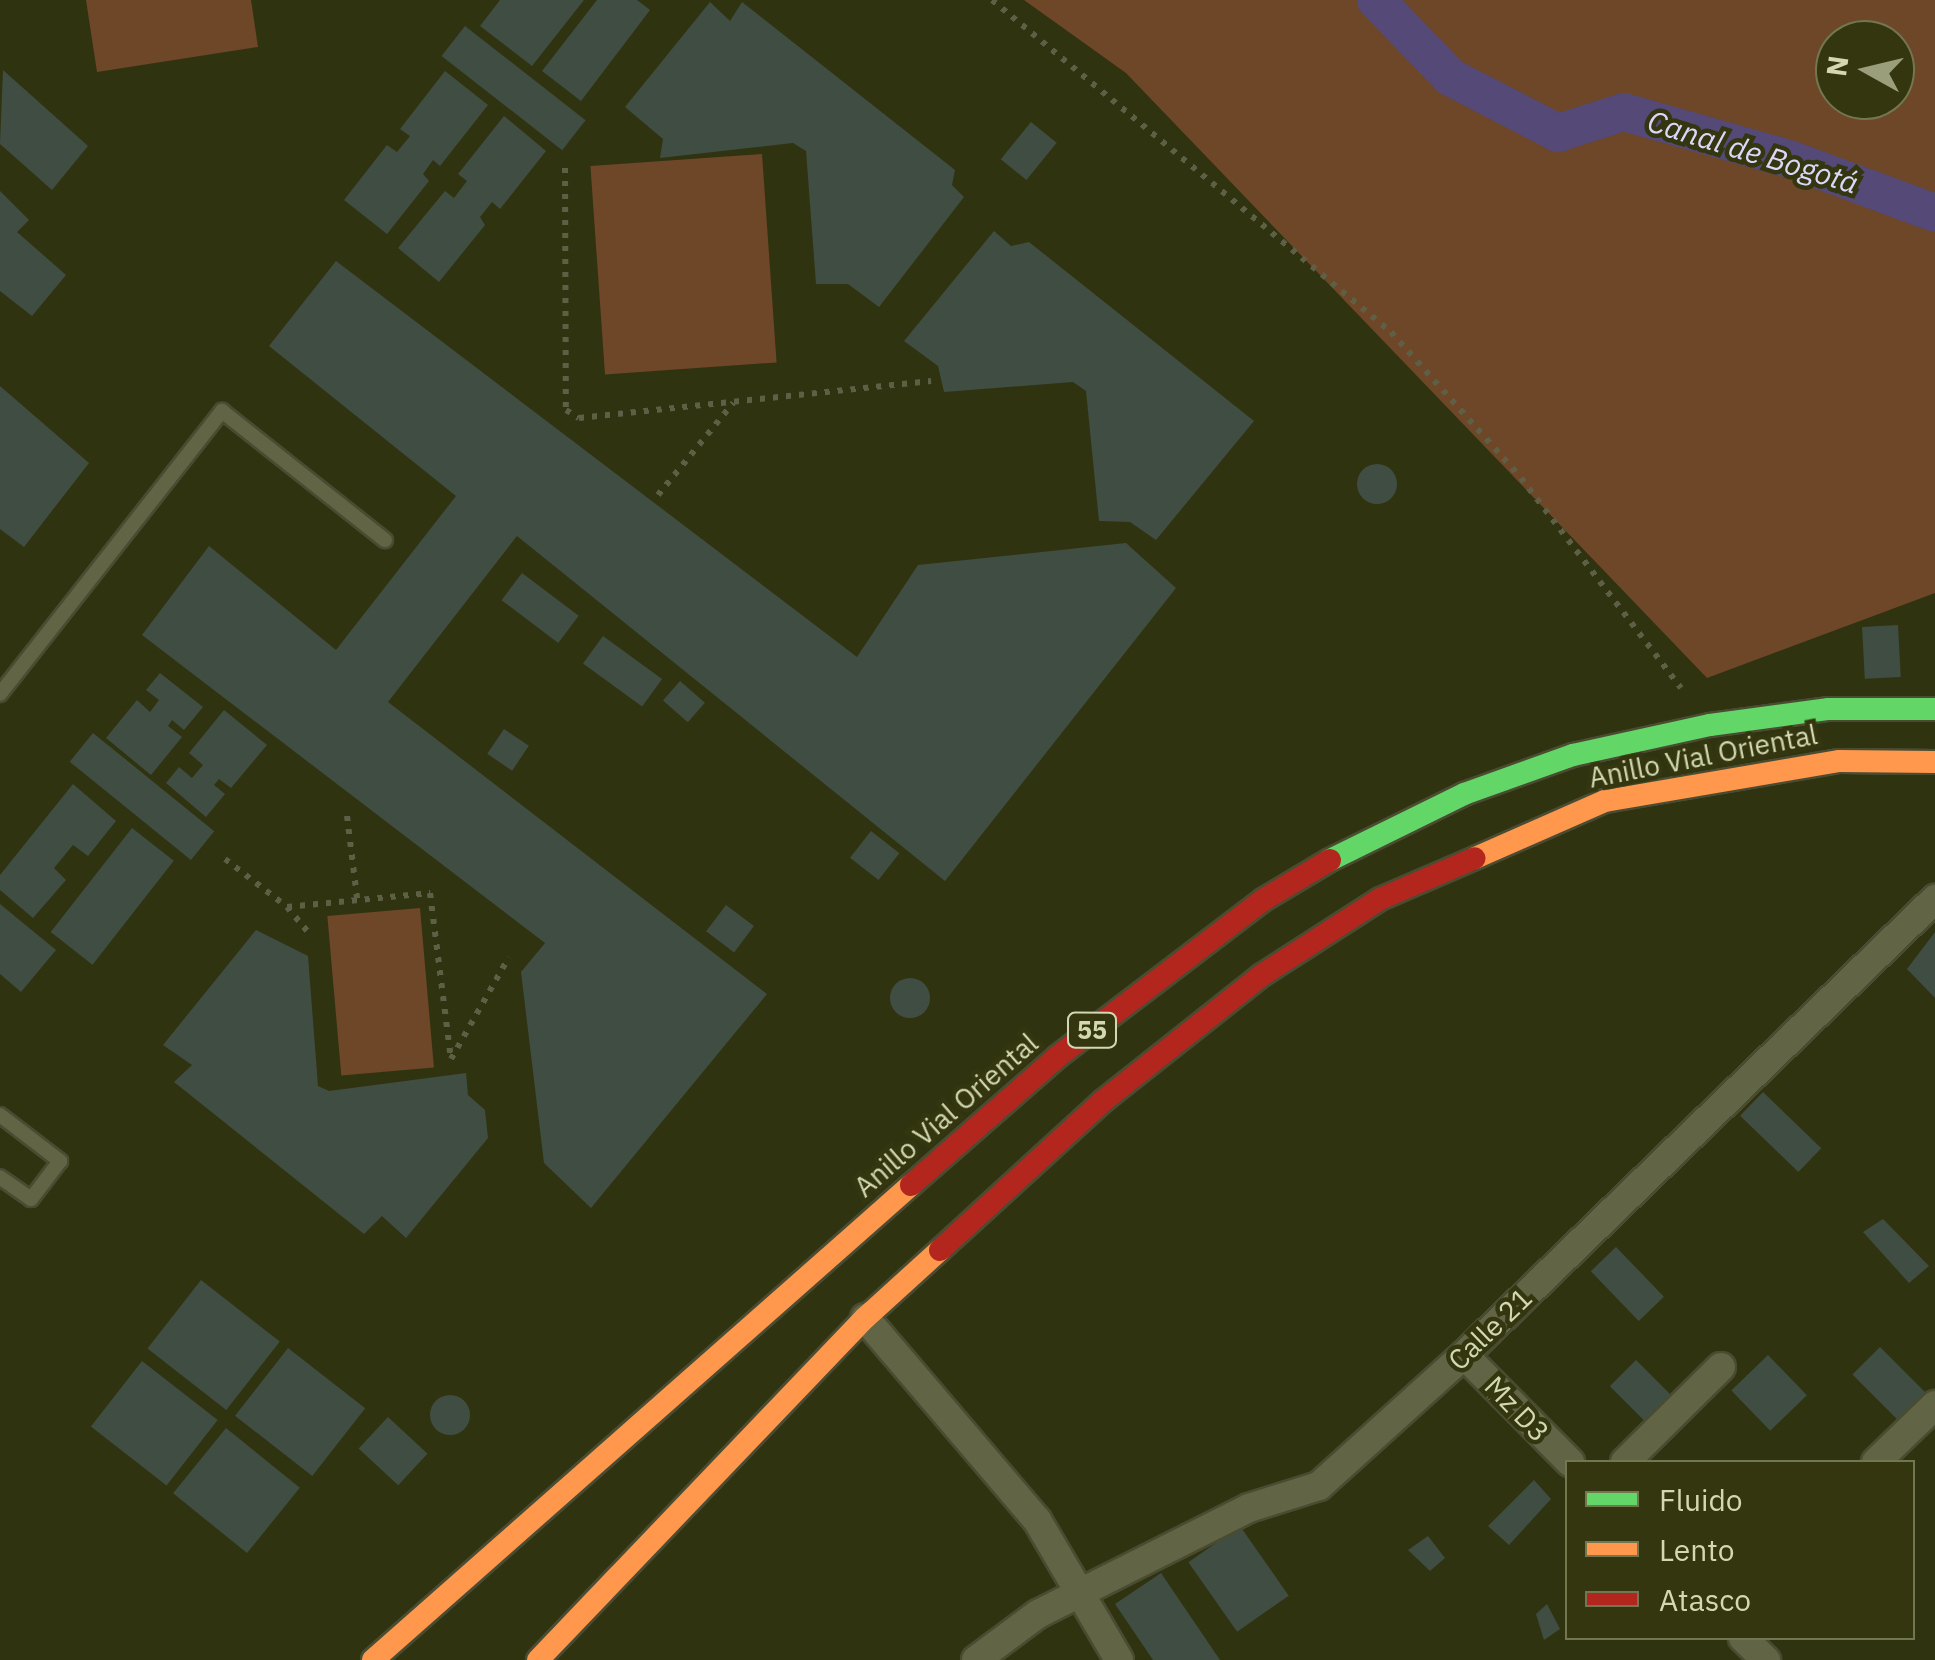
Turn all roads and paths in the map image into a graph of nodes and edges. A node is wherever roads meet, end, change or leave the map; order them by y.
1 (992, 0) edge
2 (565, 168) dead end
3 (931, 381) dead end
4 (734, 402) junction
5 (658, 495) dead end
6 (385, 540) dead end
7 (0, 694) edge
8 (1935, 709) edge
9 (1710, 724) junction
10 (1935, 762) edge
11 (346, 816) dead end
12 (225, 859) dead end
13 (356, 898) junction
14 (1935, 898) edge
15 (287, 907) junction
16 (308, 932) dead end
17 (509, 957) dead end
18 (0, 1115) edge
19 (0, 1177) edge
20 (865, 1318) junction
21 (1464, 1355) junction
22 (1721, 1367) dead end
23 (1935, 1405) edge
24 (1568, 1460) edge
25 (1627, 1460) edge
26 (1878, 1460) edge
27 (1082, 1594) junction
28 (1744, 1640) edge
29 (373, 1660) edge
30 (538, 1660) edge
31 (976, 1660) edge
32 (1119, 1660) edge
33 (1766, 1660) edge

1 - 9 path
2 - 4 path
3 - 4 path
4 - 5 path
6 - 7 lane
8 - 9 highway, Anillo Vial Oriental / 55
9 - 29 highway, Anillo Vial Oriental / 55
10 - 20 highway, Anillo Vial Oriental / 55
11 - 13 path
12 - 15 path
13 - 15 path
13 - 17 path
14 - 21 street, Calle 21
15 - 16 path
18 - 19 lane
20 - 27 street
20 - 30 highway, Anillo Vial Oriental / 55
21 - 24 street, Mz D3
21 - 27 street, Calle 21
22 - 25 street
23 - 26 street
27 - 31 street, Calle 21
27 - 32 street
28 - 33 street

